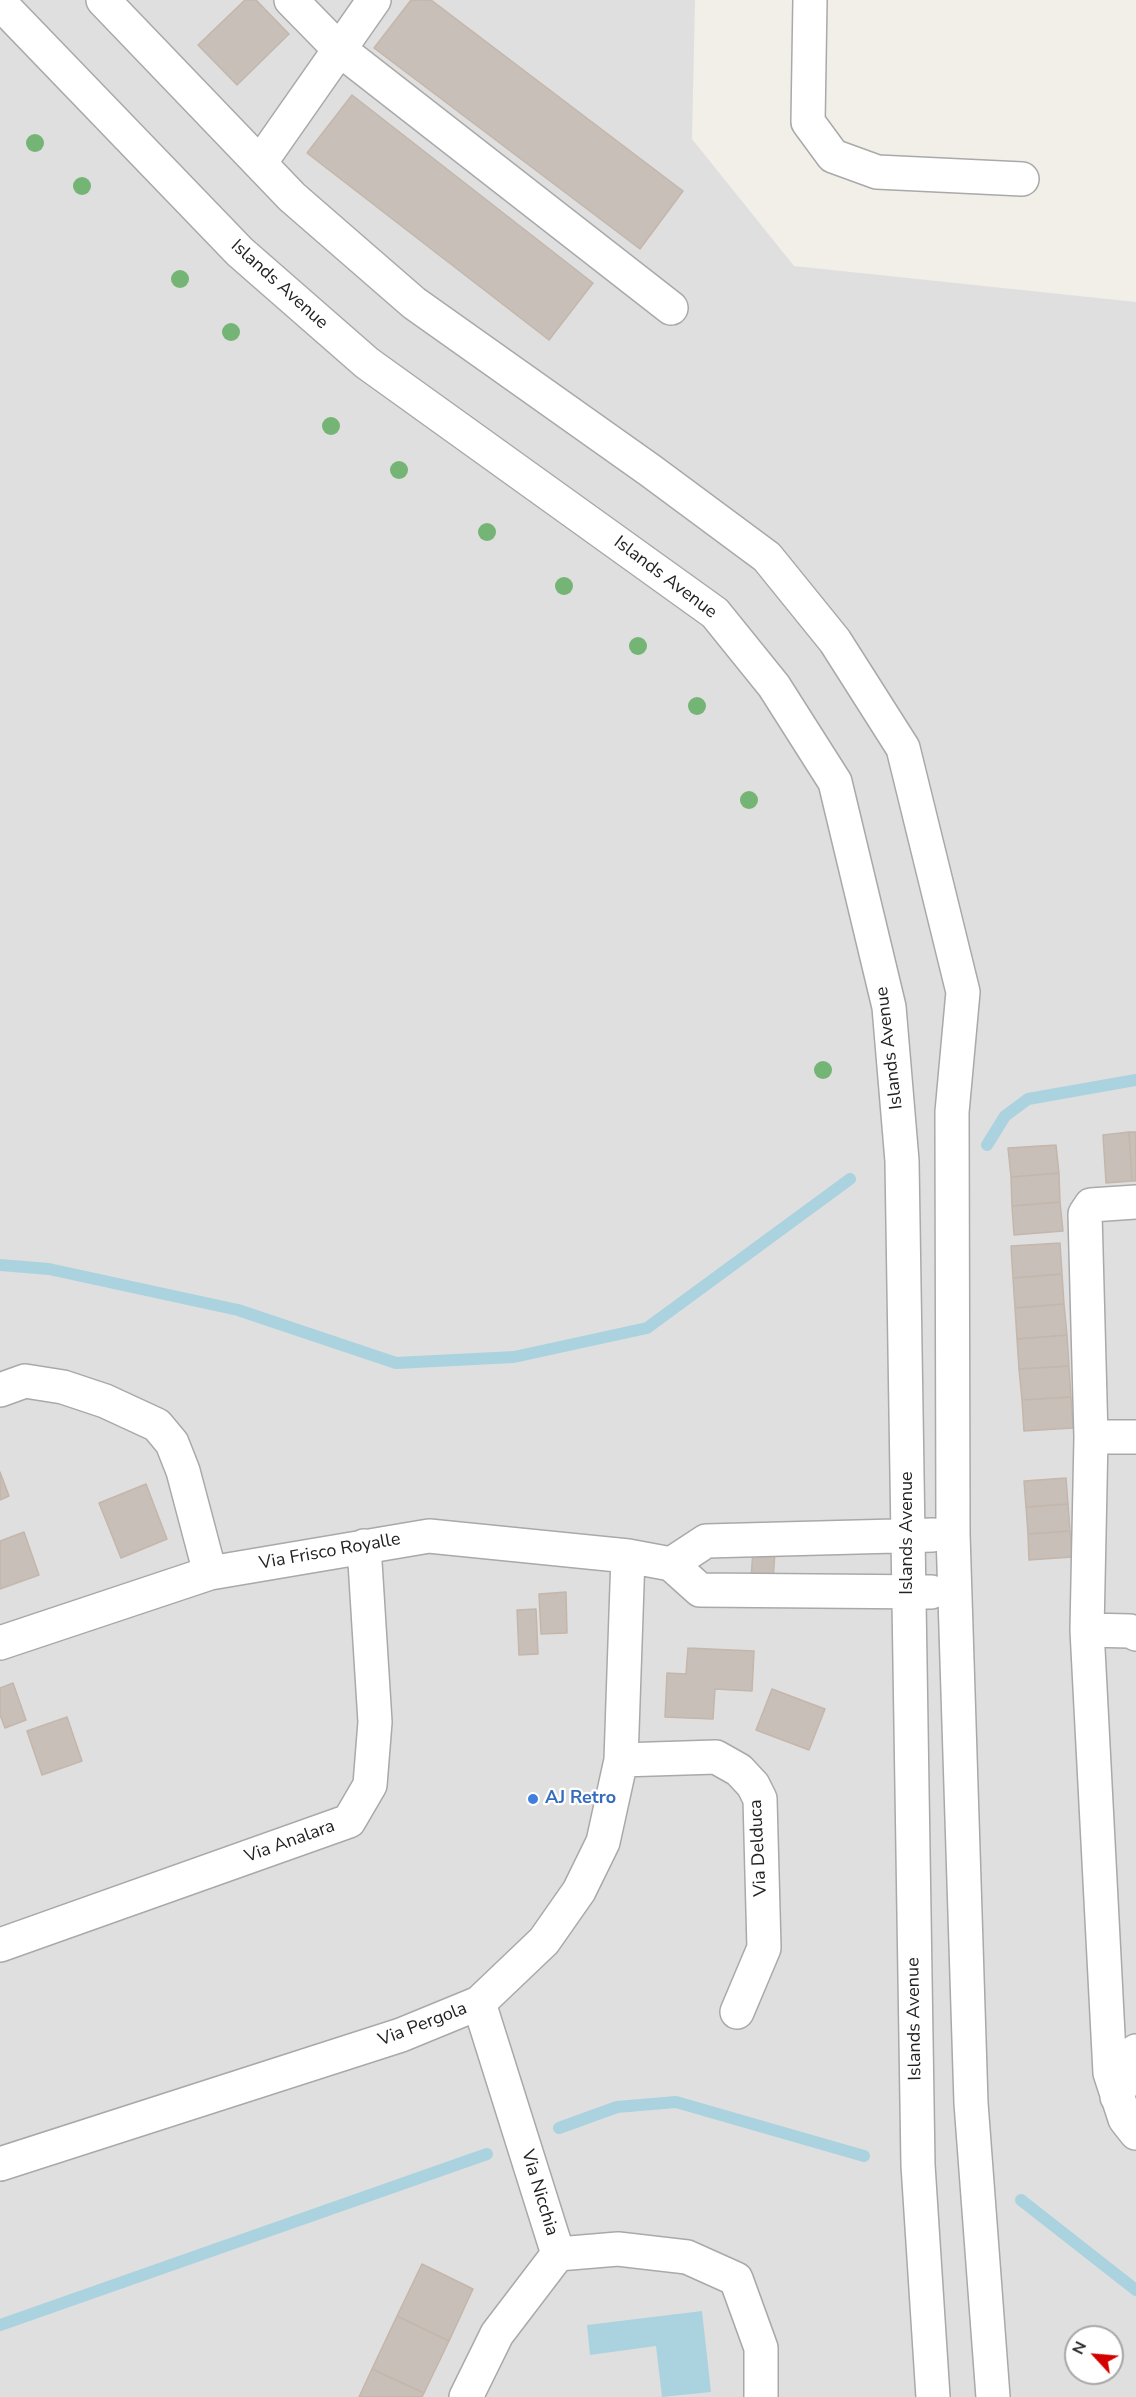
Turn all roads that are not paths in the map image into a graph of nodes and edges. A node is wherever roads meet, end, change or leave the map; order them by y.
1 (103, 0) edge
2 (291, 0) edge
3 (374, 0) edge
4 (810, 0) edge
5 (0, 3) edge
6 (339, 49) junction
7 (260, 163) junction
8 (1022, 179) dead end
9 (671, 308) dead end
10 (1136, 1202) edge
11 (0, 1390) edge
12 (1091, 1437) junction
13 (1136, 1437) edge
14 (952, 1534) junction
15 (910, 1536) junction
16 (364, 1546) junction
17 (628, 1556) junction
18 (671, 1564) junction
19 (210, 1573) junction
20 (956, 1590) junction
21 (909, 1593) junction
22 (1087, 1630) junction
23 (1136, 1634) edge
24 (0, 1643) edge
25 (621, 1760) junction
26 (0, 1945) edge
27 (479, 2003) junction
28 (737, 2012) dead end
29 (1136, 2051) edge
30 (1117, 2097) junction
31 (1136, 2133) edge
32 (0, 2164) edge
33 (558, 2254) junction
34 (466, 2397) edge
35 (761, 2397) edge
36 (933, 2397) edge
37 (993, 2397) edge

1 - 7 street
2 - 6 street
3 - 6 street
4 - 8 street
5 - 15 street, Islands Avenue
6 - 7 street
6 - 9 street
7 - 14 street
10 - 12 street
11 - 19 street
12 - 13 street
12 - 22 street
14 - 15 street
14 - 20 street
15 - 18 street
15 - 21 street, Islands Avenue
16 - 17 street, Via Frisco Royalle
16 - 19 street, Via Frisco Royalle
16 - 26 street, Via Analara
17 - 18 street, Via Frisco Royalle
17 - 25 street, Via Pergola
18 - 21 street
19 - 24 street, Via Frisco Royalle
20 - 21 street
20 - 37 street
21 - 36 street, Islands Avenue
22 - 23 street
22 - 30 street
25 - 27 street, Via Pergola
25 - 28 street, Via Delduca
27 - 32 street, Via Pergola
27 - 33 street, Via Nicchia
29 - 30 street
30 - 31 street
33 - 34 street, Via Nicchia
33 - 35 street

